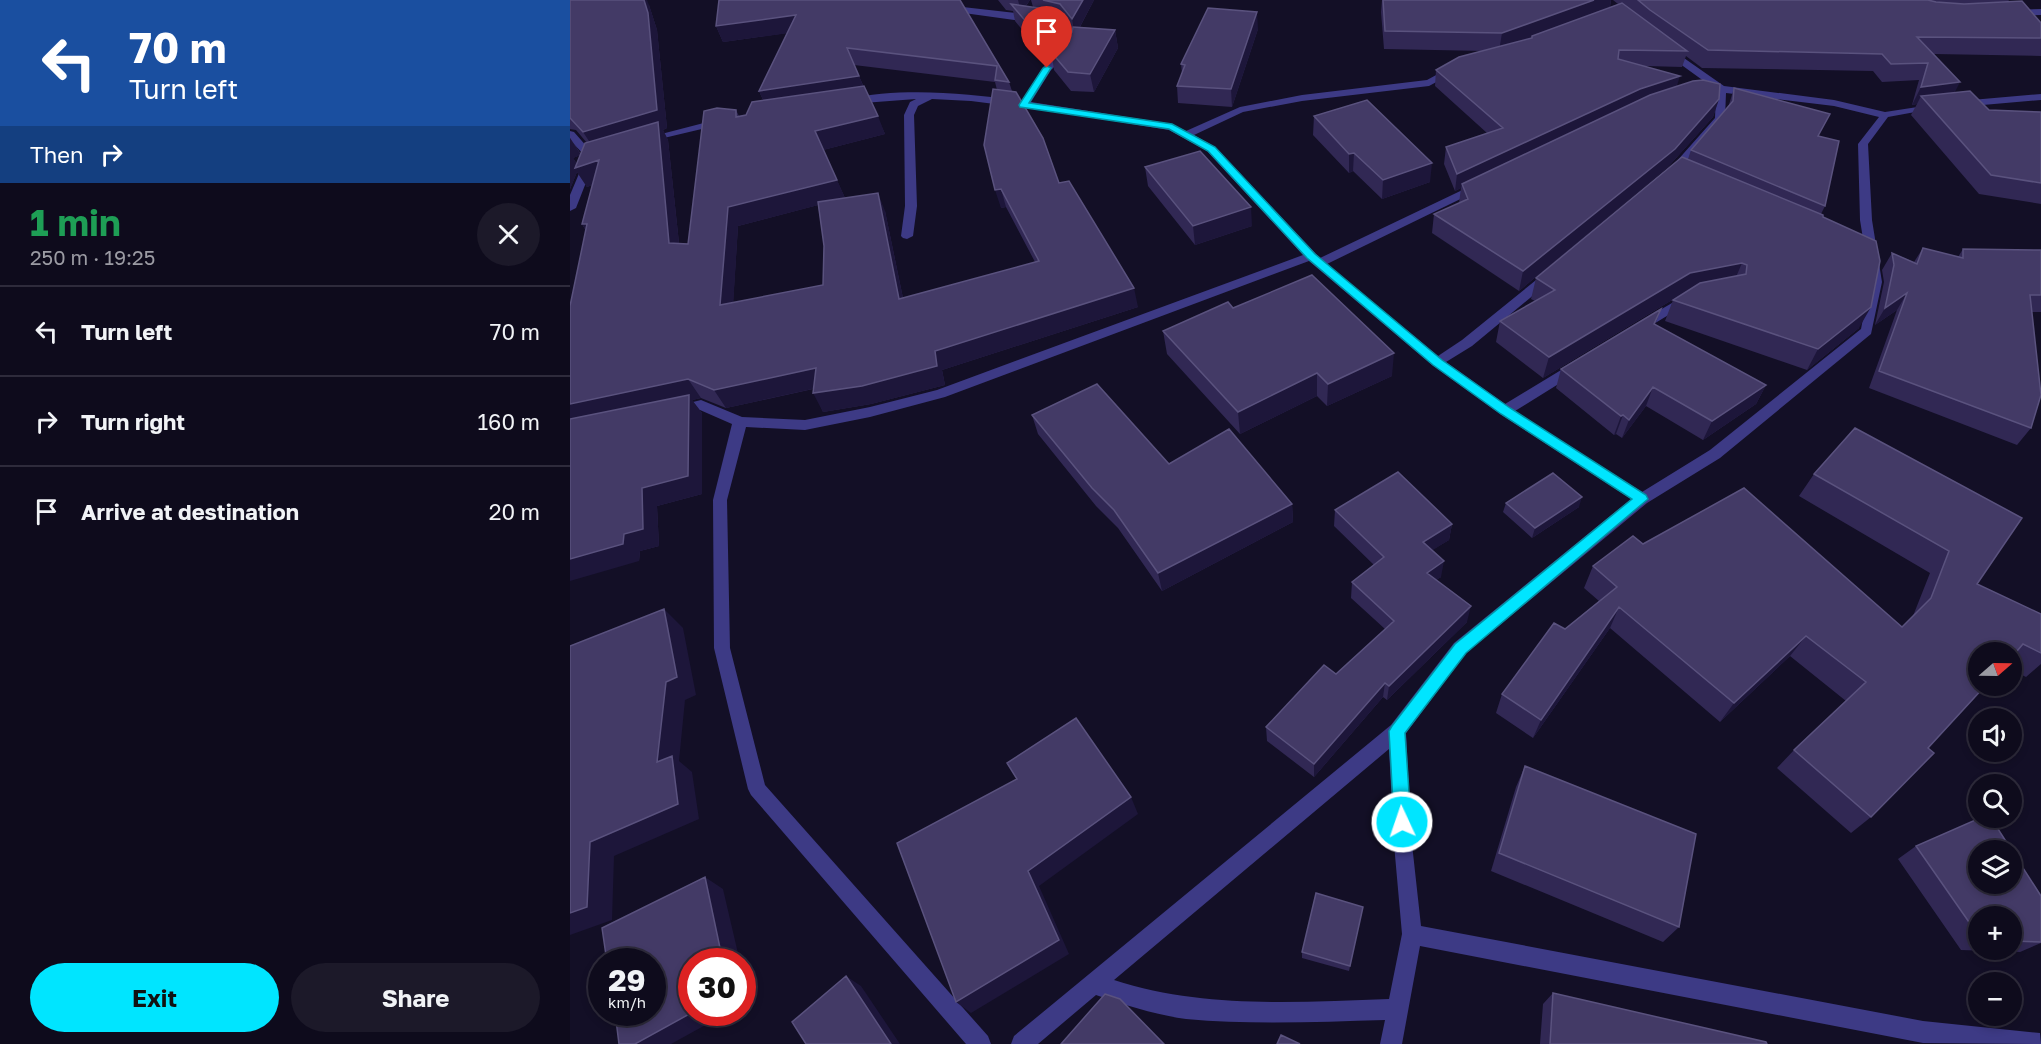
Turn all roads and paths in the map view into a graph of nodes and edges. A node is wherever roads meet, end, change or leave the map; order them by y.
1 (2038, 0) edge
2 (2041, 4) edge
3 (938, 8) edge
4 (1031, 8) edge
5 (2041, 12) edge
6 (1998, 14) edge
7 (1024, 17) junction
8 (1659, 44) edge
9 (1460, 66) edge
10 (1721, 89) junction
11 (1685, 94) edge
12 (933, 95) junction
13 (2041, 97) edge
14 (836, 103) edge
15 (1024, 105) junction
16 (1886, 115) junction
17 (734, 119) edge
18 (570, 134) edge
19 (1187, 134) junction
20 (632, 144) edge
21 (1675, 174) edge
22 (1490, 181) edge
23 (570, 208) edge
24 (907, 236) dead end
25 (1315, 259) junction
26 (1564, 264) edge
27 (1697, 298) edge
28 (1635, 330) edge
29 (1585, 361) edge
30 (1437, 362) junction
31 (1505, 411) junction
32 (669, 412) edge
33 (740, 422) junction
34 (1642, 499) junction
35 (1397, 731) junction
36 (1412, 934) junction
37 (1094, 984) junction
38 (1397, 1009) junction
39 (980, 1044) edge
40 (1022, 1044) edge
41 (1390, 1044) edge
42 (2040, 1044) edge

1 - 2 street
3 - 7 street
4 - 7 street
5 - 6 street
7 - 15 street
8 - 10 street
9 - 19 street
10 - 11 street
10 - 16 street
10 - 21 street
12 - 14 street
12 - 15 street
12 - 24 street
13 - 16 street
15 - 19 street
16 - 34 street
17 - 20 street
18 - 23 street
19 - 25 street
22 - 25 street
25 - 30 street
25 - 33 street
26 - 30 street
27 - 28 street
29 - 31 street
30 - 31 street
31 - 34 street
32 - 33 street
33 - 39 street
34 - 35 street
35 - 36 street
35 - 37 street
36 - 38 street
36 - 42 street
37 - 38 street
37 - 40 street
38 - 41 street

